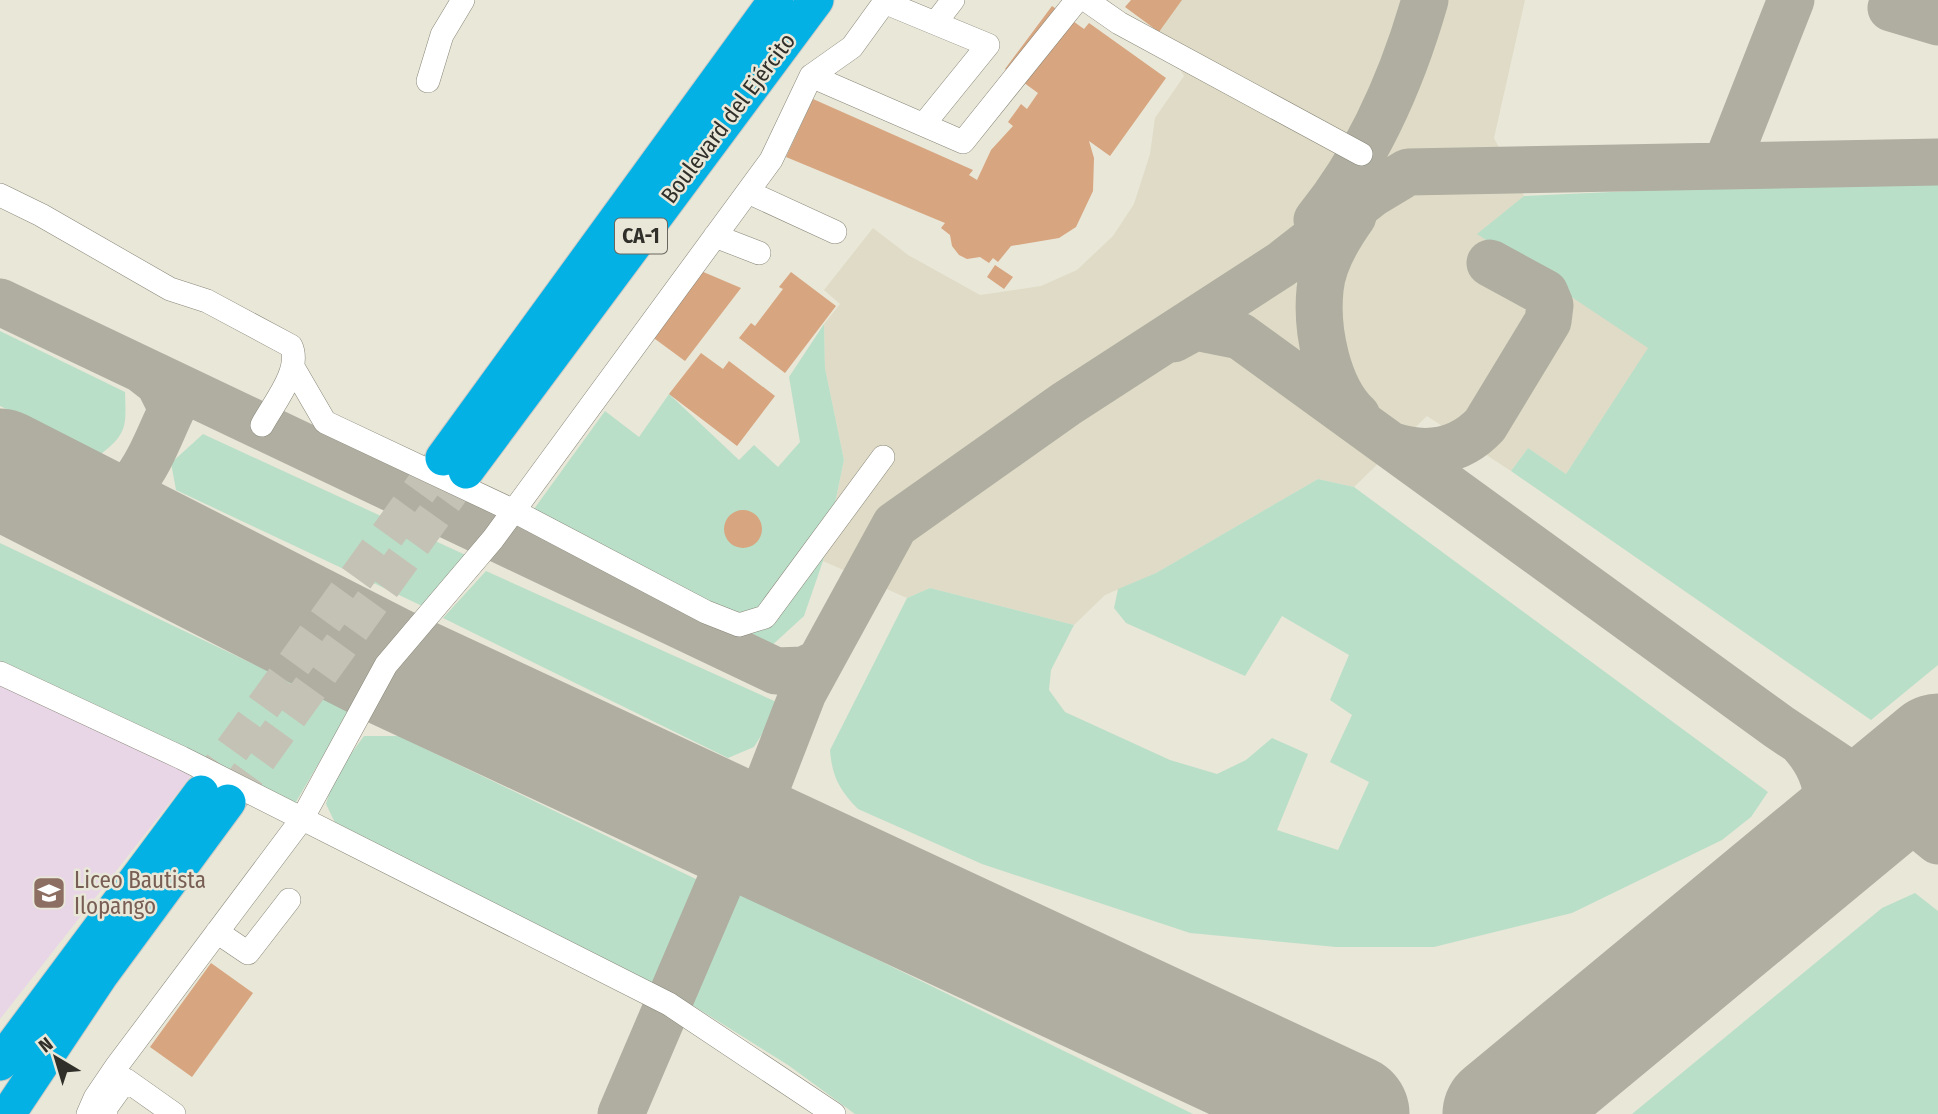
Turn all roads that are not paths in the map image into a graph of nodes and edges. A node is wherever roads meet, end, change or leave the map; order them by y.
1 (463, 0) edge
2 (776, 0) edge
3 (816, 0) edge
4 (953, 0) edge
5 (1077, 0) edge
6 (1086, 0) edge
7 (885, 1) edge
8 (936, 22) junction
9 (811, 76) junction
10 (428, 81) dead end
11 (924, 124) junction
12 (1361, 154) dead end
13 (748, 192) junction
14 (0, 195) edge
15 (835, 232) dead end
16 (715, 236) junction
17 (759, 253) dead end
18 (293, 367) junction
19 (262, 425) dead end
20 (883, 457) dead end
21 (514, 511) junction
22 (0, 673) edge
23 (302, 818) junction
24 (289, 900) dead end
25 (217, 932) junction
26 (0, 1063) edge
27 (8, 1114) edge
28 (88, 1114) edge
29 (106, 1114) edge
30 (174, 1114) edge
31 (834, 1114) edge

1 - 10 lane
2 - 3 highway, Boulevard del Ejército / CA-1
4 - 8 lane
5 - 11 lane
6 - 12 lane
7 - 8 lane
7 - 9 lane
8 - 11 lane
9 - 11 lane
9 - 13 lane
13 - 15 lane
13 - 16 lane
14 - 18 lane
16 - 17 lane
16 - 21 lane
18 - 19 lane
18 - 21 lane
20 - 21 lane
21 - 23 lane
22 - 23 lane
23 - 25 lane
23 - 31 lane
24 - 25 lane
25 - 28 lane
26 - 27 highway
29 - 30 lane

